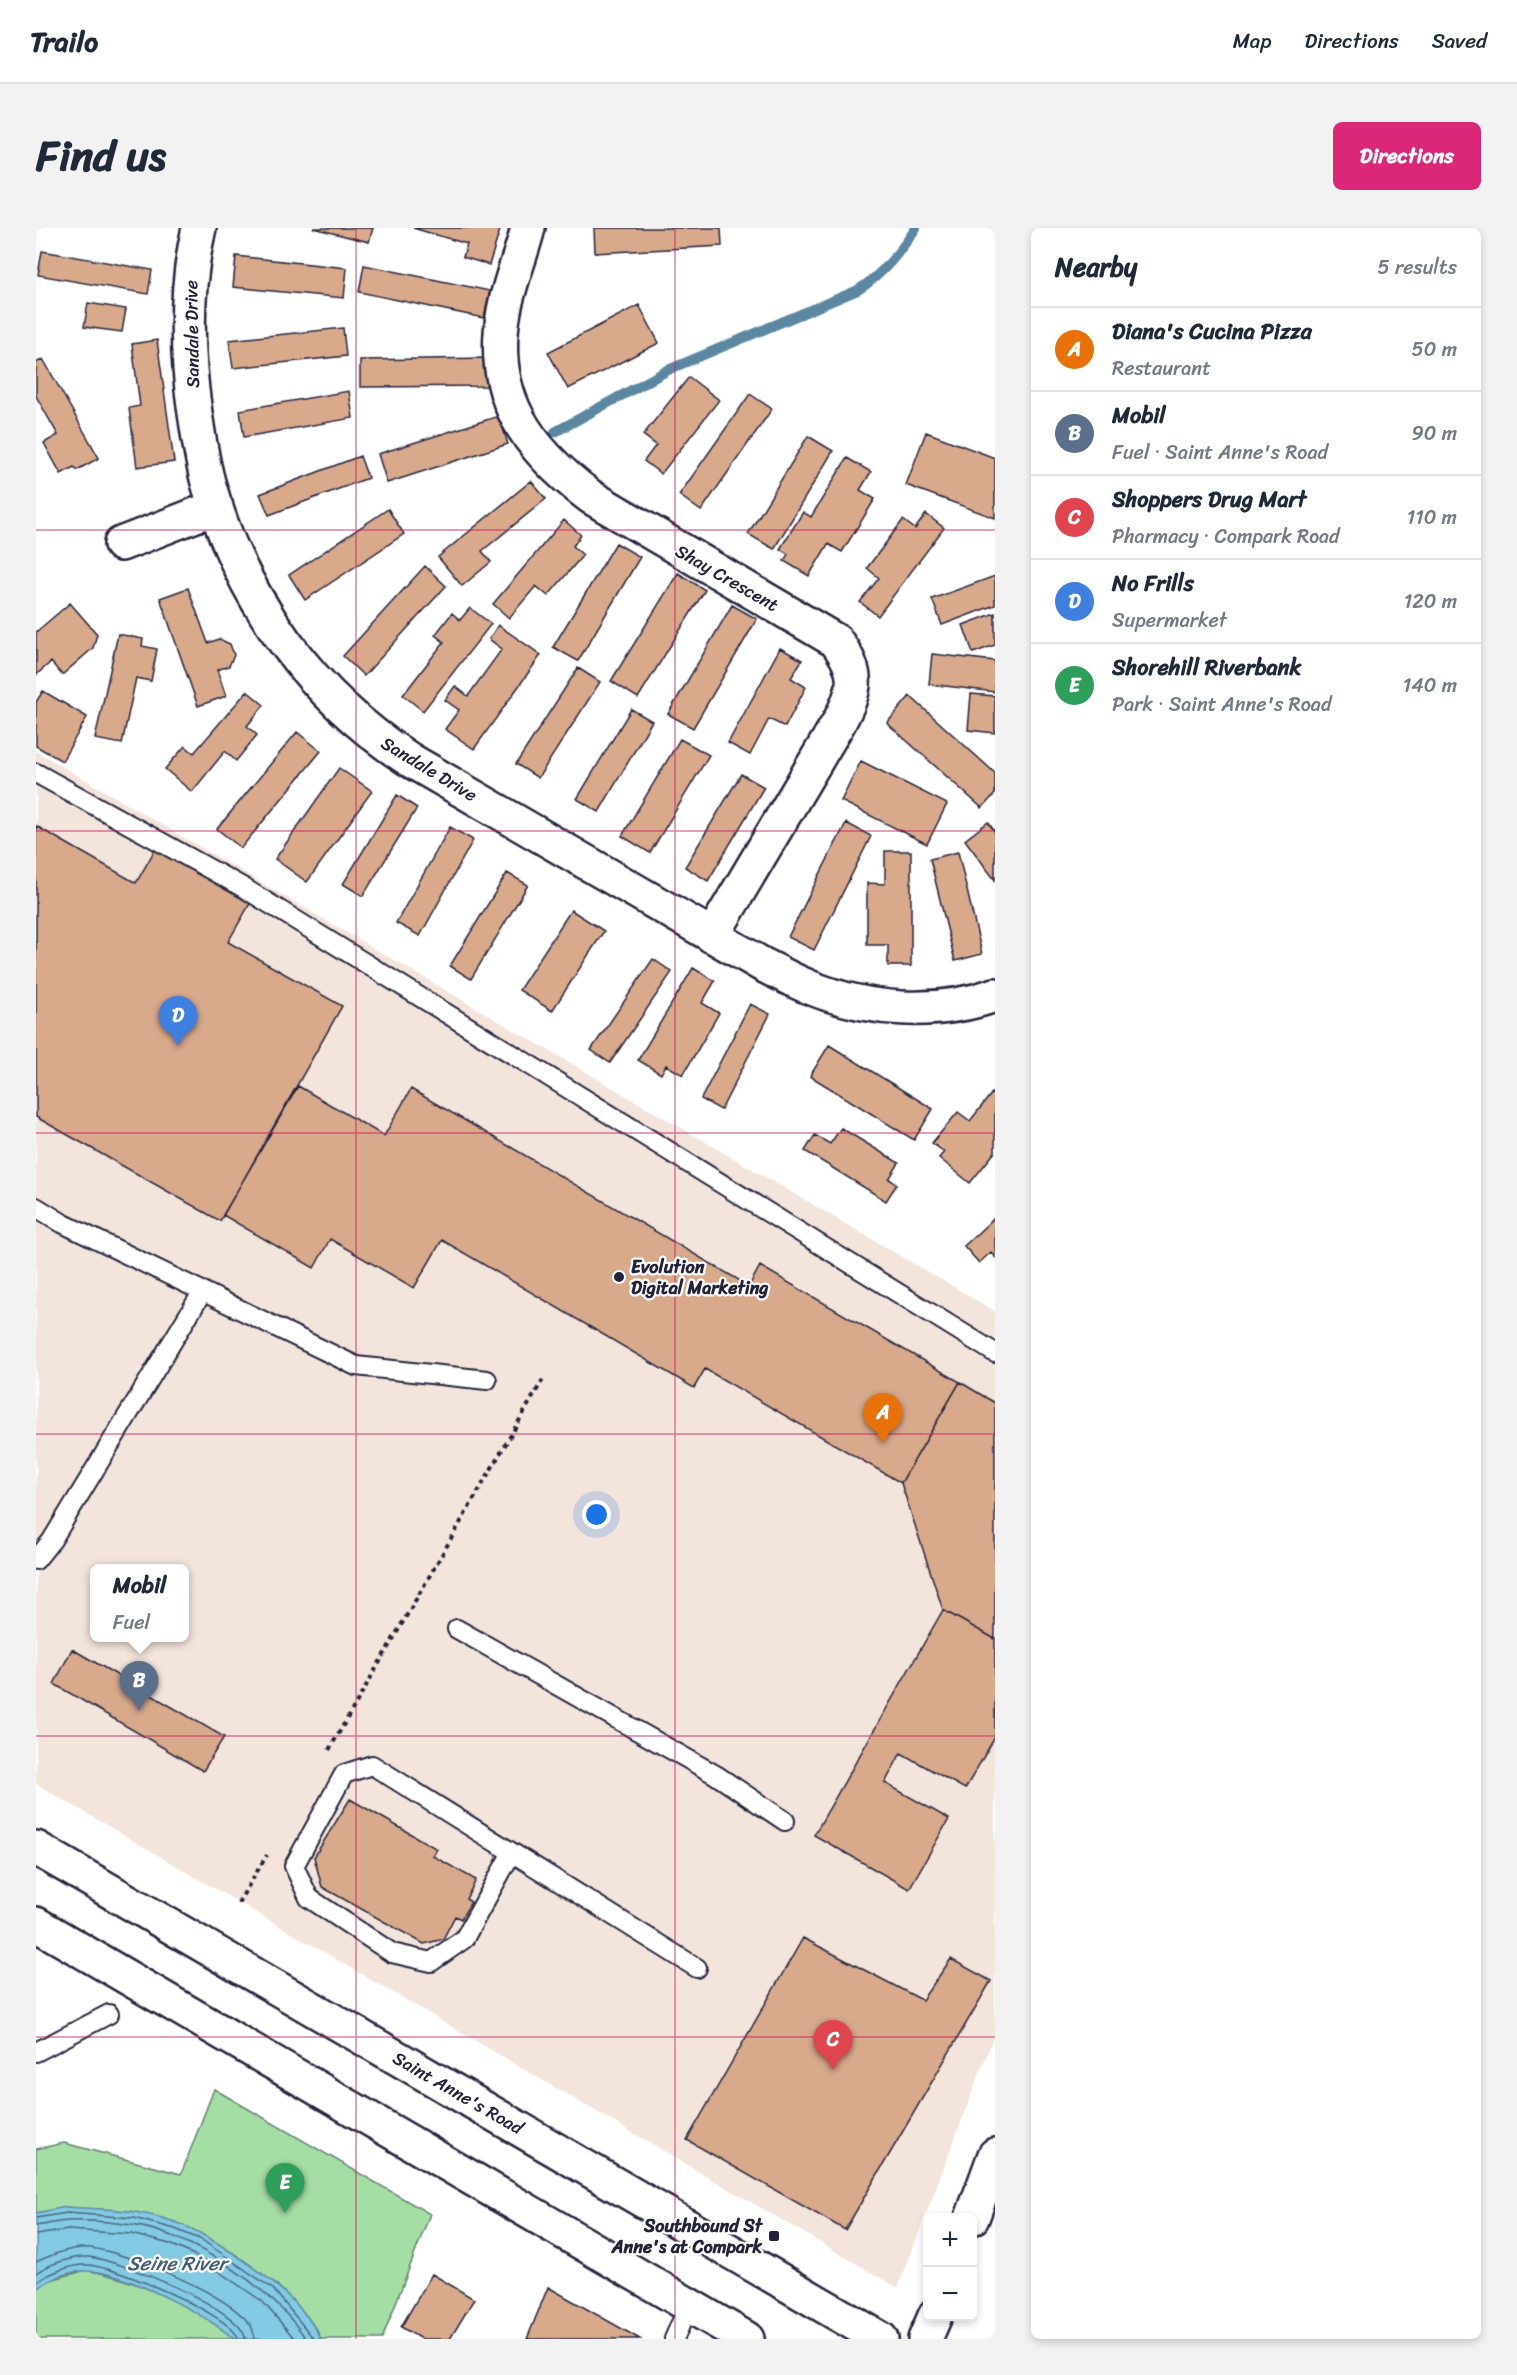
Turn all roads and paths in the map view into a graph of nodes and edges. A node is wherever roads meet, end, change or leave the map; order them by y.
1 (199, 228) edge
2 (528, 228) edge
3 (216, 507) junction
4 (121, 544) dead end
5 (36, 773) edge
6 (712, 936) junction
7 (995, 996) edge
8 (36, 1207) edge
9 (203, 1292) junction
10 (995, 1353) edge
11 (545, 1376) dead end
12 (487, 1380) dead end
13 (36, 1560) edge
14 (457, 1629) dead end
15 (328, 1750) dead end
16 (784, 1821) dead end
17 (36, 1848) edge
18 (268, 1852) dead end
19 (511, 1854) junction
20 (238, 1903) dead end
21 (36, 1924) edge
22 (697, 1968) dead end
23 (109, 2014) dead end
24 (36, 2052) edge
25 (995, 2155) edge
26 (973, 2213) edge
27 (689, 2305) junction
28 (932, 2321) edge
29 (674, 2339) edge
30 (747, 2339) edge
31 (881, 2339) edge
32 (925, 2339) edge

1 - 3 street, Sandale Drive
2 - 6 street, Shay Crescent
3 - 4 street
3 - 6 street, Sandale Drive
5 - 10 lane
6 - 7 street, Sandale Drive
8 - 9 lane
9 - 12 lane
9 - 13 lane
11 - 15 path
14 - 16 lane
17 - 31 street, Saint Anne's Road
18 - 20 path
19 - 19 lane
19 - 22 lane
21 - 27 street
23 - 24 lane
25 - 26 street
27 - 29 lane
27 - 30 street
28 - 32 street

